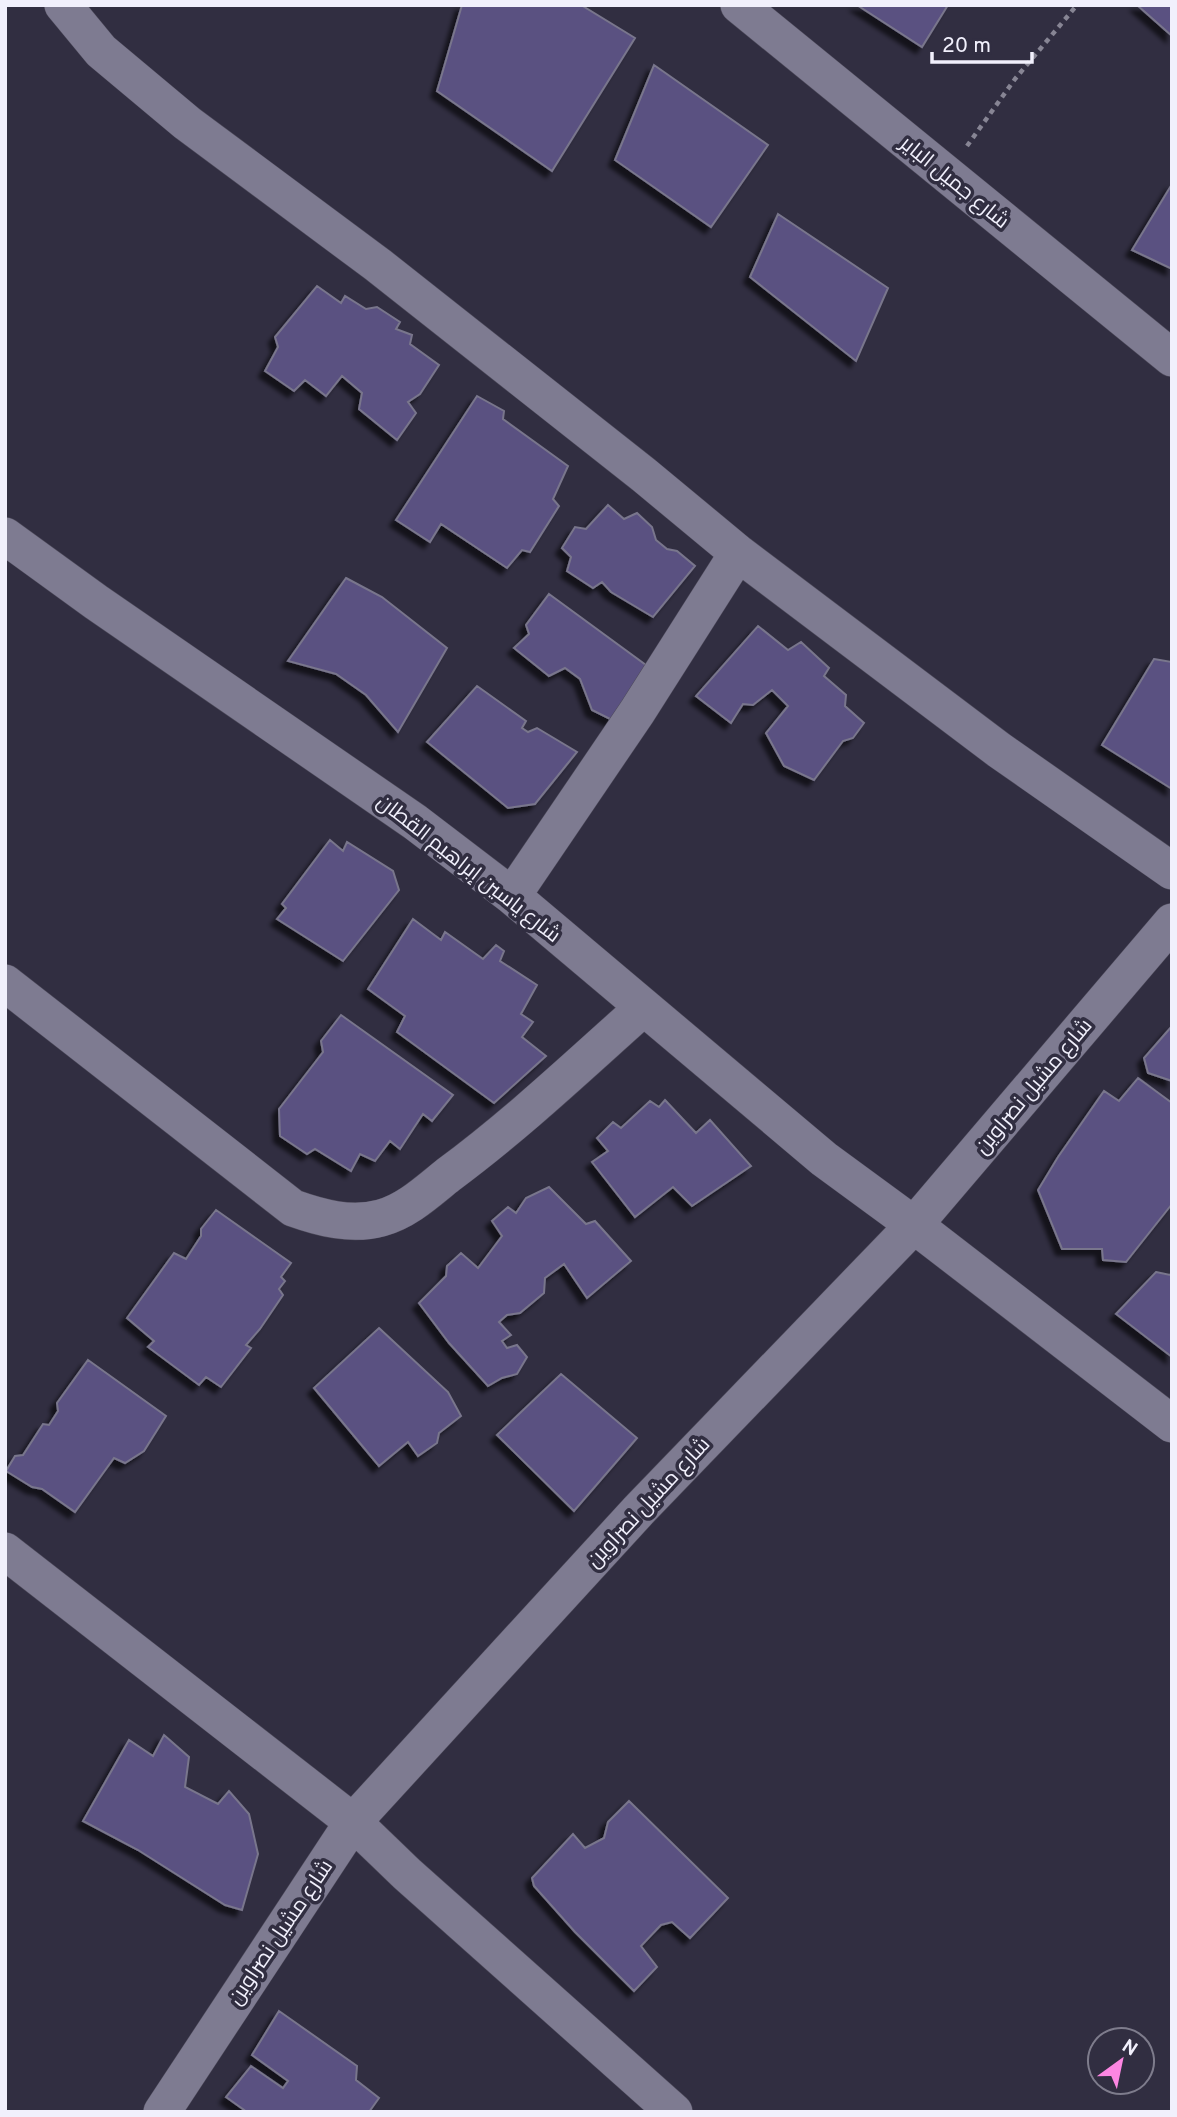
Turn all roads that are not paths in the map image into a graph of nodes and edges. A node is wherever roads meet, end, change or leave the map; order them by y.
1 (63, 5) edge
2 (739, 5) edge
3 (1172, 358) edge
4 (5, 536) edge
5 (738, 554) junction
6 (1172, 871) edge
7 (512, 897) junction
8 (1172, 922) edge
9 (5, 982) edge
10 (643, 1008) junction
11 (914, 1224) junction
12 (1172, 1424) edge
13 (5, 1551) edge
14 (353, 1822) junction
15 (162, 2112) edge
16 (674, 2112) edge

1 - 5 street
2 - 3 street, شارع جميل الباير
4 - 7 street, شارع ياسين إبراهيم القطان
5 - 6 street
5 - 7 street
7 - 10 street, شارع ياسين إبراهيم القطان
8 - 11 street, شارع مشيل نصراوين
9 - 10 street
10 - 11 street, شارع ياسين إبراهيم القطان
11 - 12 street, شارع ياسين إبراهيم القطان
11 - 14 street, شارع مشيل نصراوين
13 - 14 street
14 - 15 street, شارع مشيل نصراوين
14 - 16 street

